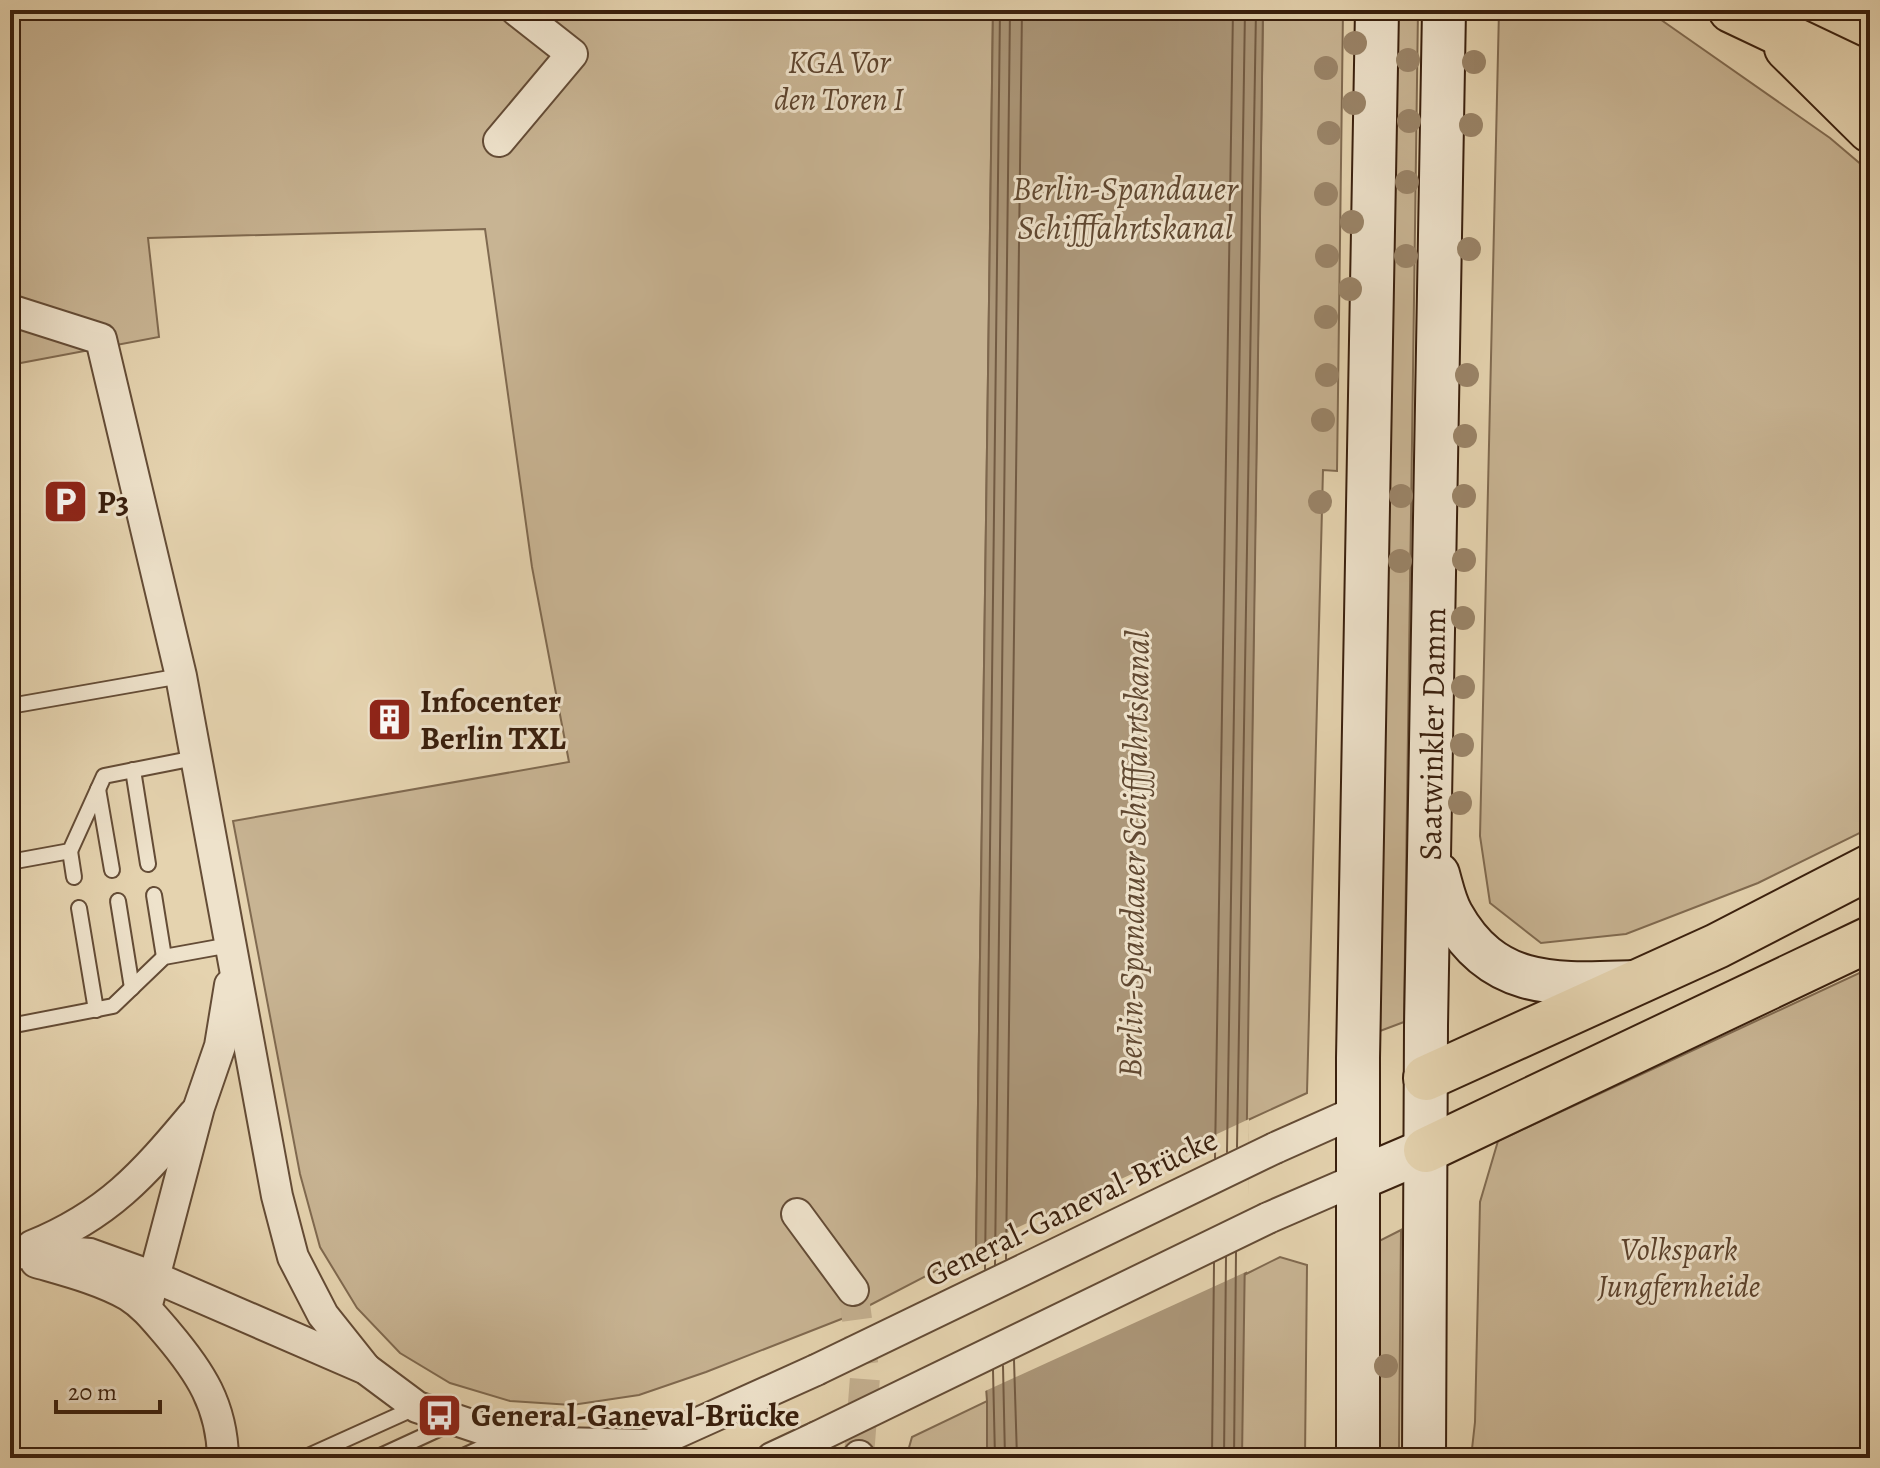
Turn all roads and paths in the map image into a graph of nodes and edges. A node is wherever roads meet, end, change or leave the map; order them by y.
1 (516, 10) edge
2 (1377, 10) edge
3 (1444, 10) edge
4 (1747, 17) edge
5 (1870, 76) edge
6 (1870, 130) edge
7 (499, 141) dead end
8 (10, 310) edge
9 (181, 676) junction
10 (10, 706) edge
11 (195, 758) junction
12 (133, 770) junction
13 (98, 789) junction
14 (1430, 850) junction
15 (70, 851) junction
16 (10, 862) edge
17 (148, 864) dead end
18 (1870, 867) edge
19 (112, 870) dead end
20 (74, 877) dead end
21 (154, 895) dead end
22 (118, 901) dead end
23 (79, 908) dead end
24 (1870, 939) edge
25 (232, 955) junction
26 (164, 957) junction
27 (1636, 982) junction
28 (132, 988) junction
29 (96, 1010) junction
30 (10, 1026) edge
31 (1426, 1078) junction
32 (199, 1107) junction
33 (1358, 1111) junction
34 (1426, 1150) junction
35 (1358, 1179) junction
36 (797, 1214) dead end
37 (11, 1254) edge
38 (154, 1277) junction
39 (853, 1290) tunnel mouth
40 (146, 1308) junction
41 (366, 1369) junction
42 (417, 1407) junction
43 (456, 1421) junction
44 (507, 1437) junction
45 (655, 1451) edge
46 (223, 1458) edge
47 (304, 1458) edge
48 (376, 1458) edge
49 (459, 1458) edge
50 (621, 1458) edge
51 (772, 1458) edge
52 (1358, 1458) edge
53 (1424, 1458) edge

1 - 7 street
2 - 33 main road
3 - 14 main road, Saatwinkler Damm
4 - 5 highway
4 - 6 highway
8 - 9 street
9 - 10 lane
9 - 11 street
11 - 12 lane
11 - 25 street
12 - 13 lane
12 - 17 lane
13 - 15 lane
13 - 19 lane
14 - 27 main road
14 - 31 main road, Saatwinkler Damm
15 - 16 lane
15 - 20 lane
18 - 27 highway
21 - 26 lane
22 - 28 lane
23 - 29 lane
24 - 34 highway
25 - 26 lane
25 - 32 street
25 - 41 street
26 - 28 lane
27 - 31 highway
28 - 29 lane
29 - 30 lane
31 - 33 main road
31 - 34 main road, Saatwinkler Damm
32 - 37 street
32 - 38 street
33 - 35 main road
33 - 45 street, General-Ganeval-Brücke, bridge
34 - 35 main road
34 - 53 main road, Saatwinkler Damm
35 - 51 street, bridge
35 - 52 main road
36 - 39 street
37 - 38 street
37 - 40 street
38 - 40 street
38 - 41 street
40 - 46 street
41 - 42 street
42 - 43 street
42 - 47 lane
43 - 44 street
43 - 48 lane
44 - 45 street
44 - 49 lane
45 - 50 street, General-Ganeval-Brücke

